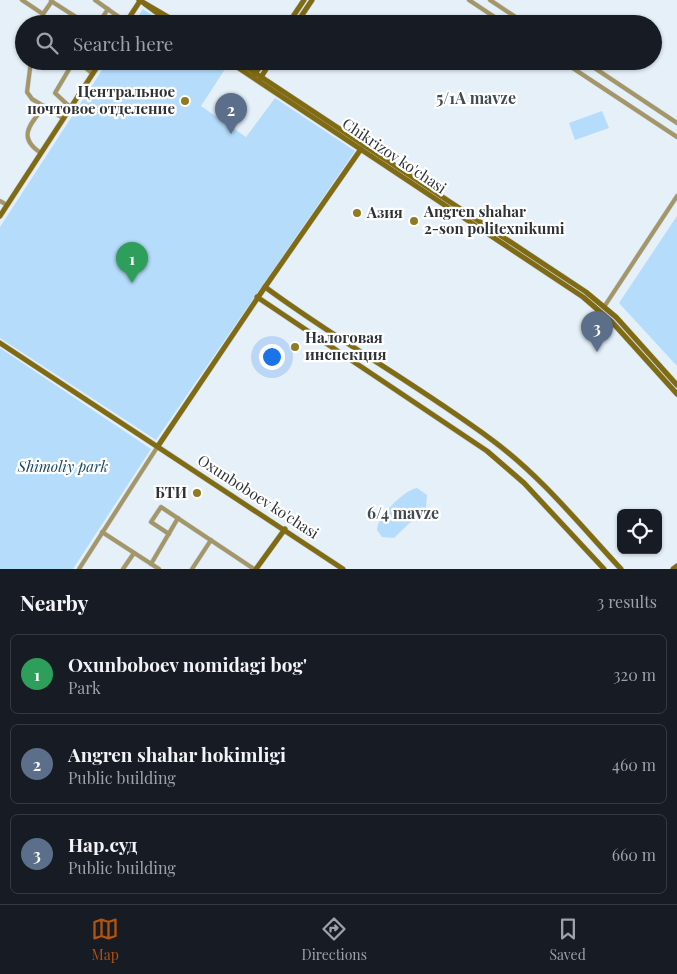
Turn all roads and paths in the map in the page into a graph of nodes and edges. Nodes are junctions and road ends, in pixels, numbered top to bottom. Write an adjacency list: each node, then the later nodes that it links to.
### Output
1 (22, 0): 10 (street)
2 (95, 0): 9 (street)
3 (140, 0): 14 (main road); 15 (main road); 16 (main road)
4 (304, 0): 17 (main road)
5 (312, 0): 18 (main road)
6 (469, 0): 19 (street)
7 (490, 0): 20 (street)
8 (52, 1): 10 (street); 11 (street)
9 (108, 9): 12 (street); 13 (street)
10 (43, 14)
11 (73, 15)
12 (104, 15)
13 (116, 15)
14 (131, 15)
15 (160, 15)
16 (166, 15)
17 (294, 15)
18 (302, 15)
19 (492, 15)
20 (512, 15)
21 (30, 70): 35 (street)
22 (69, 70): 36 (street)
23 (87, 70): 31 (street)
24 (95, 70): 31 (main road)
25 (244, 70): 32 (main road, Chikrizov ko'chasi)
26 (247, 70): 32 (main road, Chikrizov ko'chasi)
27 (258, 70): 32 (main road)
28 (266, 70): 33 (main road)
29 (576, 70): 39 (street)
30 (598, 70): 38 (street)
31 (93, 74): 36 (main road)
32 (254, 76): 33 (main road, Chikrizov ko'chasi)
33 (260, 79): 34 (main road, Chikrizov ko'chasi)
34 (274, 89): 40 (main road, Chikrizov ko'chasi); 48 (main road, Chikrizov ko'chasi)
35 (44, 106): 37 (street); 41 (street)
36 (70, 107): 37 (main road)
37 (63, 118): 41 (main road)
38 (677, 122)
39 (677, 137)
40 (360, 149): 46 (main road); 48 (main road, Chikrizov ko'chasi)
41 (41, 153): 44 (main road)
42 (677, 196): 48 (street)
43 (0, 201): 44 (street)
44 (7, 205): 45 (main road)
45 (0, 216)
46 (265, 286): 47 (main road); 68 (main road)
47 (257, 297): 52 (main road); 67 (main road)
48 (603, 309): 50 (main road, Chikrizov ko'chasi); 51 (main road, Chikrizov ko'chasi)
49 (0, 344): 52 (main road, Oxunboboev ko'chasi)
50 (677, 385)
51 (677, 394)
52 (158, 446): 54 (main road, Oxunboboev ko'chasi); 55 (street)
53 (178, 518): 56 (street); 56 (street); 57 (street)
54 (285, 529): 65 (main road); 66 (main road, Oxunboboev ko'chasi)
55 (102, 532): 58 (street); 61 (street)
56 (169, 534): 59 (street)
57 (211, 540): 64 (street); 65 (street)
58 (134, 553): 59 (street); 62 (street)
59 (151, 564): 63 (street)
60 (677, 566): 69 (main road)
61 (79, 569)
62 (123, 569)
63 (159, 569)
64 (192, 569)
65 (255, 569)
66 (343, 569)
67 (604, 569)
68 (621, 569)
69 (673, 569)

